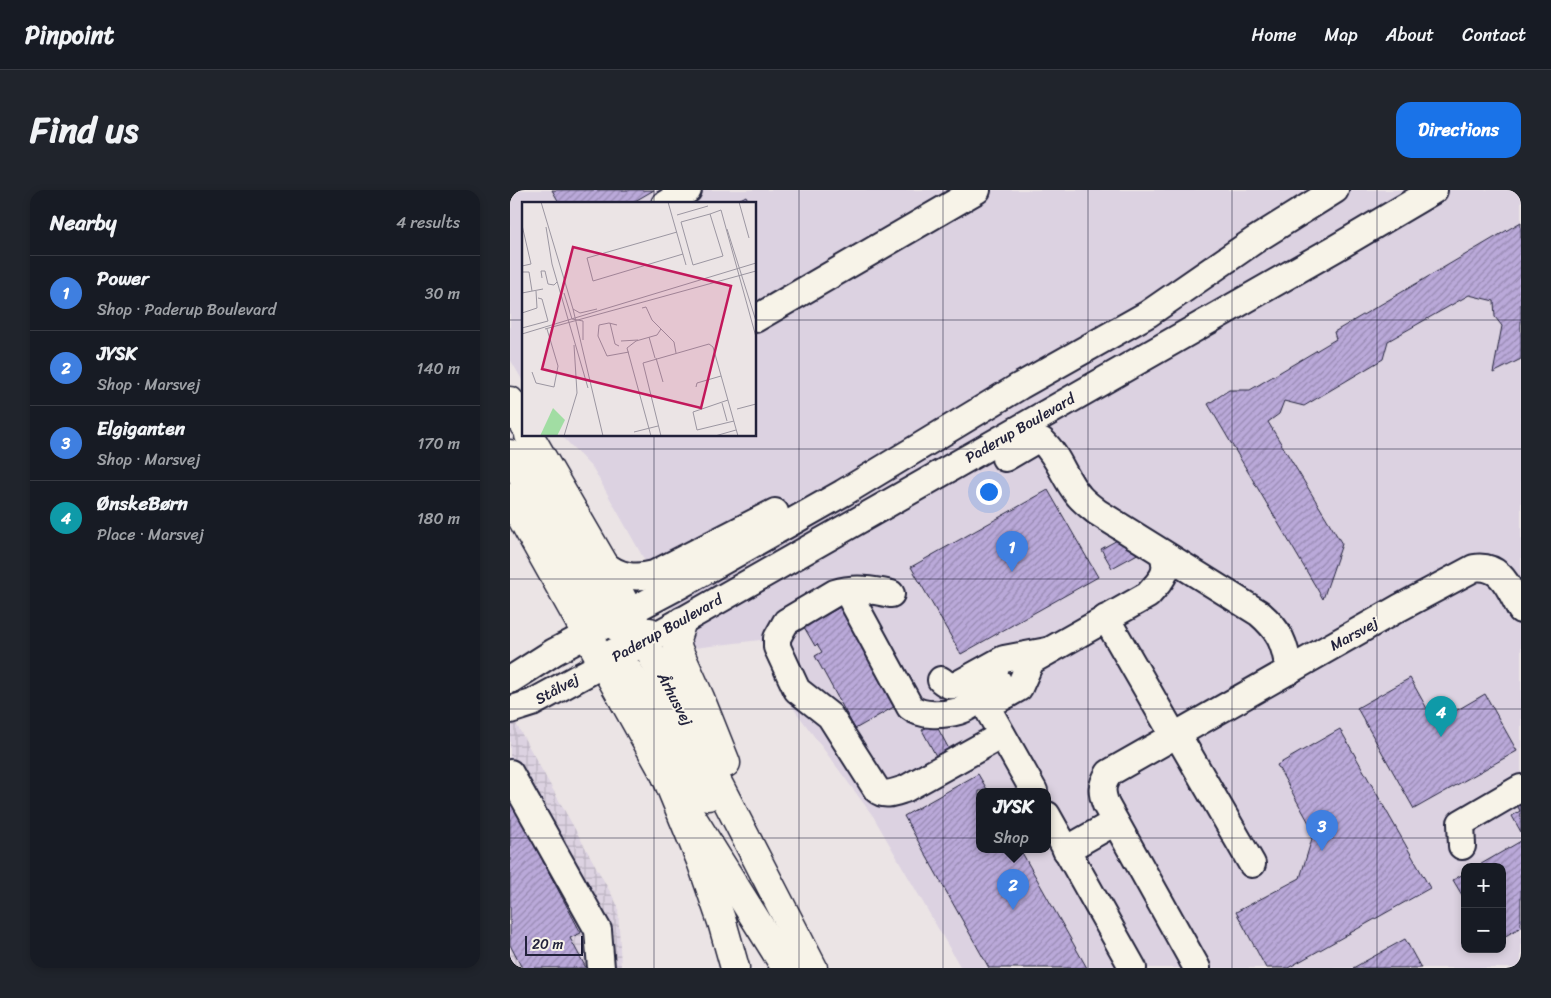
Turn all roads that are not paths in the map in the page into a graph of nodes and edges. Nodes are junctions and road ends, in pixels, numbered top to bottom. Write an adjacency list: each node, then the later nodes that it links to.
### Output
1 (688, 190): 5 (street)
2 (978, 190): 6 (street)
3 (1335, 190): 7 (street, Paderup Boulevard)
4 (1434, 190): 13 (street, Paderup Boulevard)
5 (668, 202)
6 (756, 318)
7 (1020, 386): 15 (street); 21 (street, Paderup Boulevard)
8 (510, 401): 9 (main road)
9 (522, 422)
10 (530, 436): 15 (main road)
11 (510, 454): 21 (main road)
12 (510, 497): 21 (main road)
13 (892, 501): 14 (street); 20 (street, Paderup Boulevard)
14 (1163, 554): 19 (street); 23 (street)
15 (604, 564): 21 (main road)
16 (847, 591): 17 (street); 22 (street); 27 (street)
17 (891, 594)
18 (1521, 610): 23 (street, Marsvej)
19 (1106, 618): 22 (street); 28 (street)
20 (682, 621): 21 (main road); 38 (main road)
21 (610, 639): 24 (street); 26 (street, Stålvej); 30 (main road); 38 (main road)
22 (1039, 656): 25 (street); 27 (street)
23 (1289, 670): 28 (street, Marsvej)
24 (510, 680)
25 (941, 680)
26 (510, 710)
27 (1002, 735): 31 (street)
28 (1175, 735): 34 (street, Marsvej); 37 (street)
29 (510, 773): 39 (street)
30 (666, 776): 40 (main road); 41 (main road)
31 (1032, 788)
32 (1521, 788): 35 (street)
33 (1051, 822): 36 (street)
34 (1115, 822): 36 (street); 44 (street, Marsvej)
35 (1462, 846)
36 (1066, 850): 43 (street)
37 (1252, 864)
38 (790, 921): 42 (main road)
39 (601, 968)
40 (735, 968)
41 (786, 968)
42 (813, 968)
43 (1133, 968)
44 (1197, 968)

